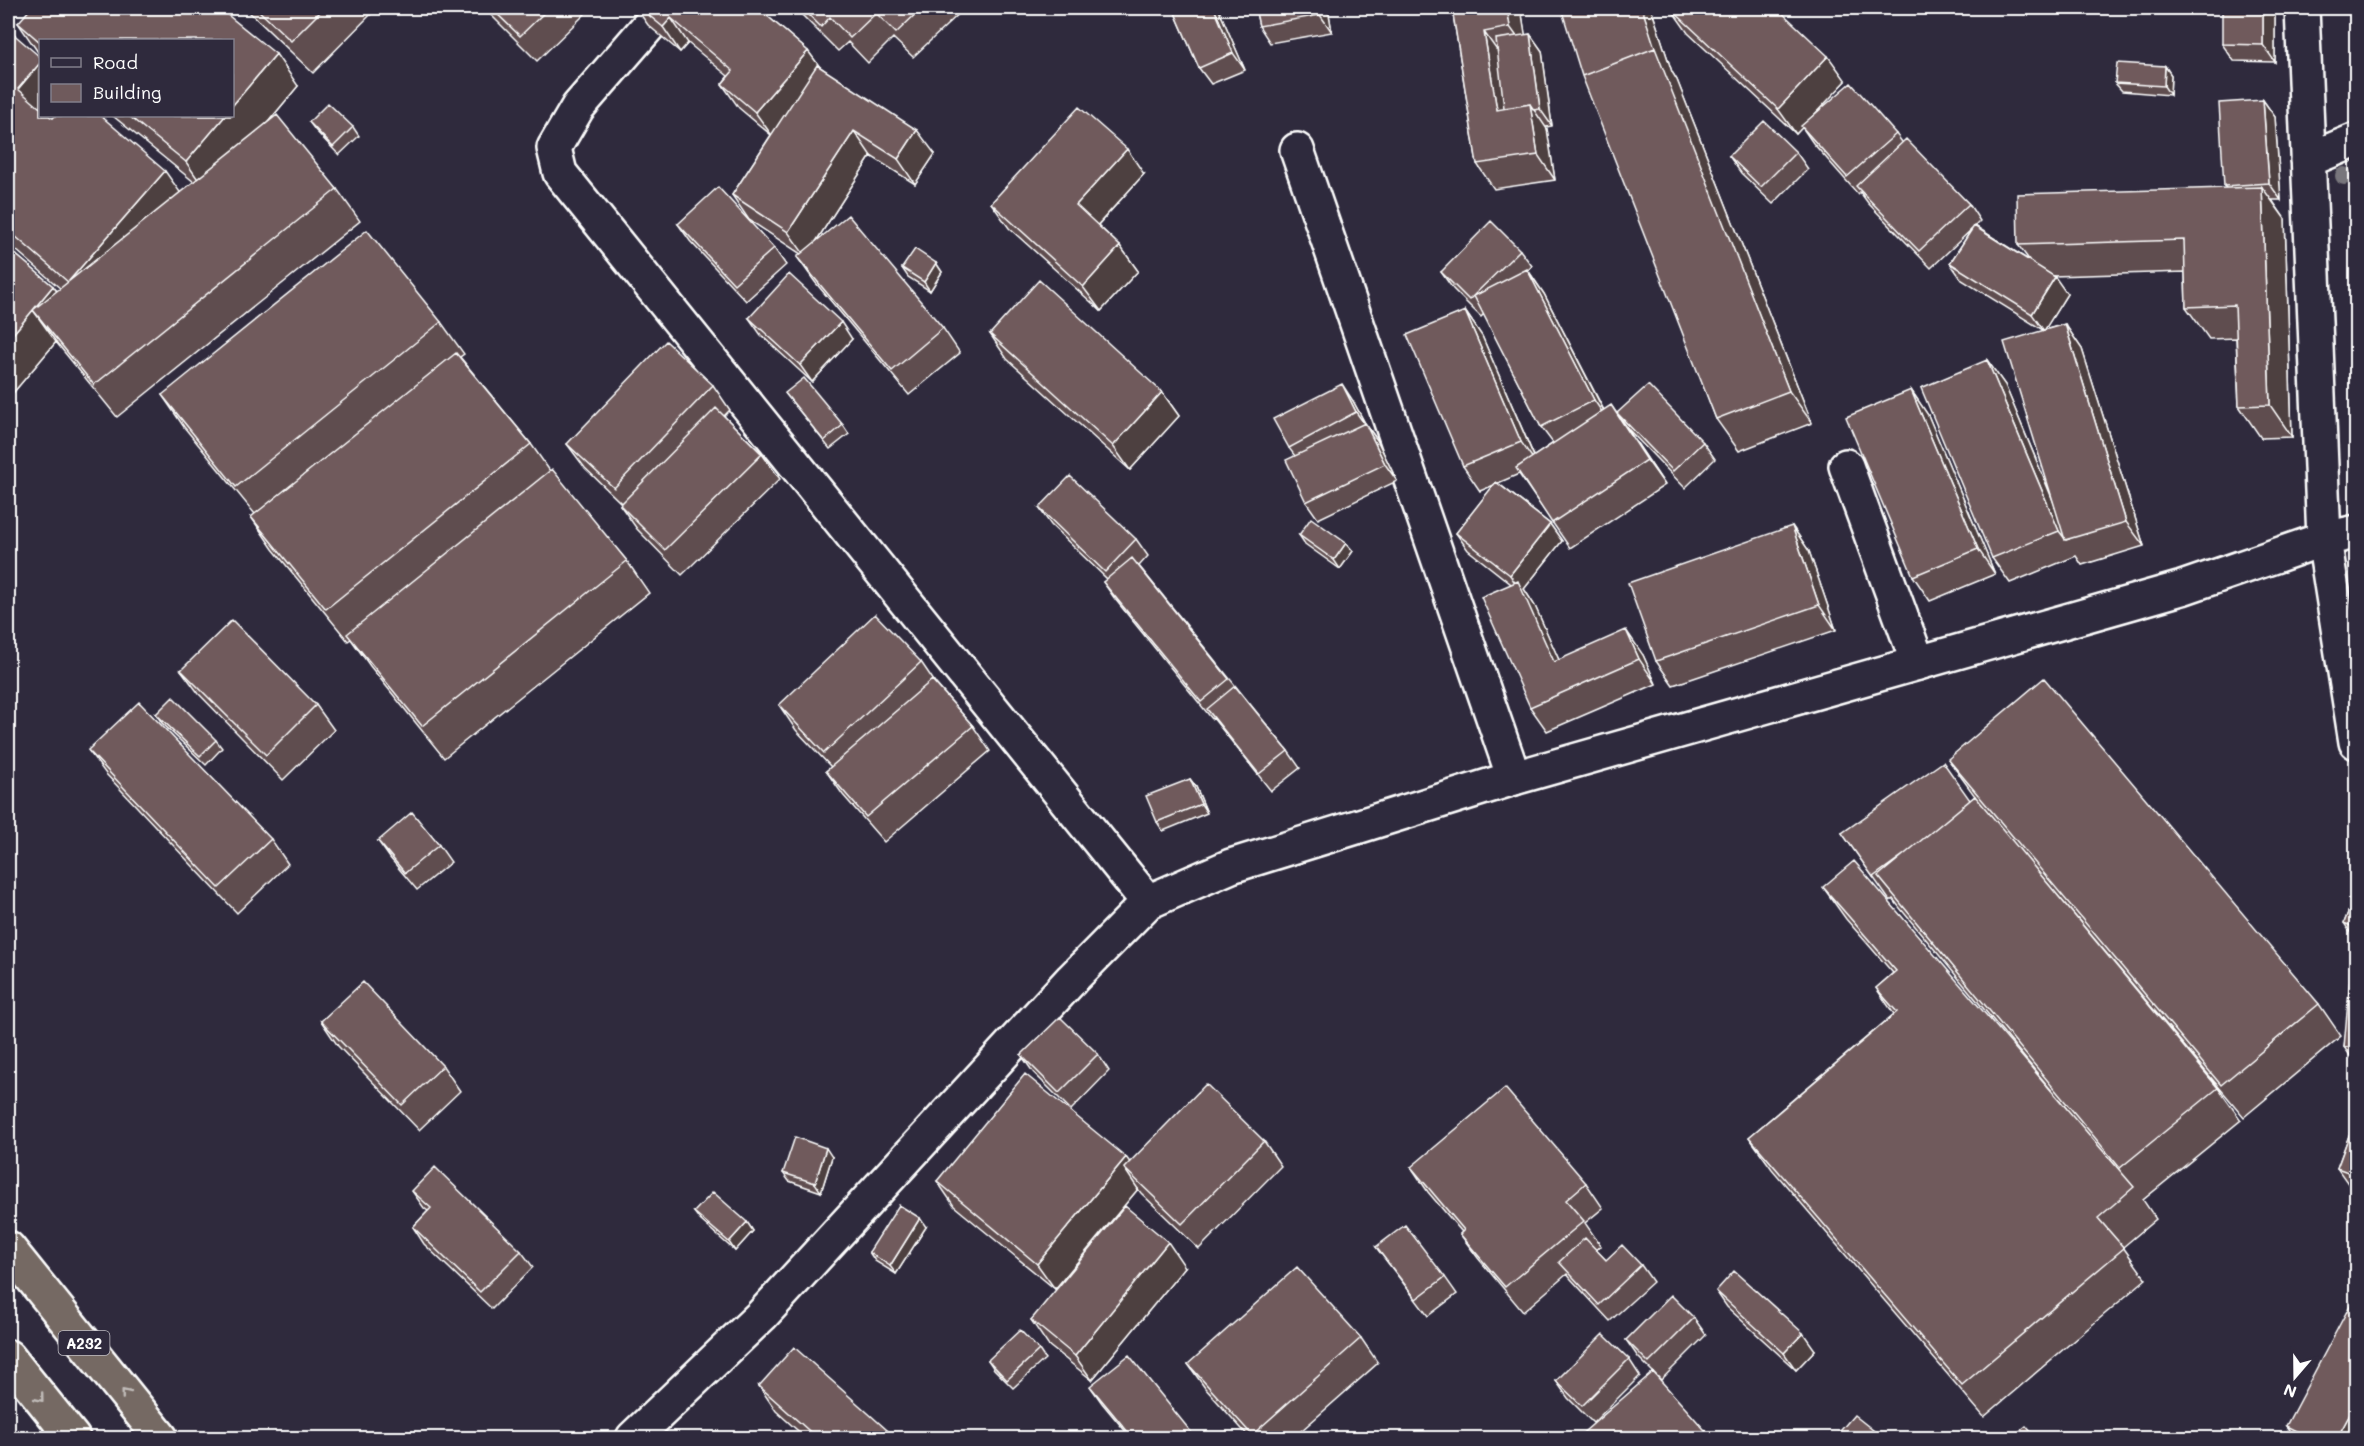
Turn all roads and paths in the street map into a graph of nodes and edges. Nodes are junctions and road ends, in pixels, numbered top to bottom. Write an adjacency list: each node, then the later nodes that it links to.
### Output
1 (664, 8): 12 (street)
2 (2302, 8): 5 (street)
3 (2356, 140): 5 (street)
4 (1297, 150): 11 (street)
5 (2308, 160): 8 (street)
6 (1846, 466): 9 (street)
7 (2356, 532): 8 (street)
8 (2324, 539): 9 (street); 10 (street)
9 (1918, 663): 11 (street)
10 (2356, 742)
11 (1514, 778): 12 (street)
12 (1148, 902): 17 (street)
13 (8, 1248): 16 (highway, A232, one-way to 13)
14 (8, 1357): 15 (highway, one-way to 15)
15 (73, 1438)
16 (161, 1438)
17 (633, 1438)

